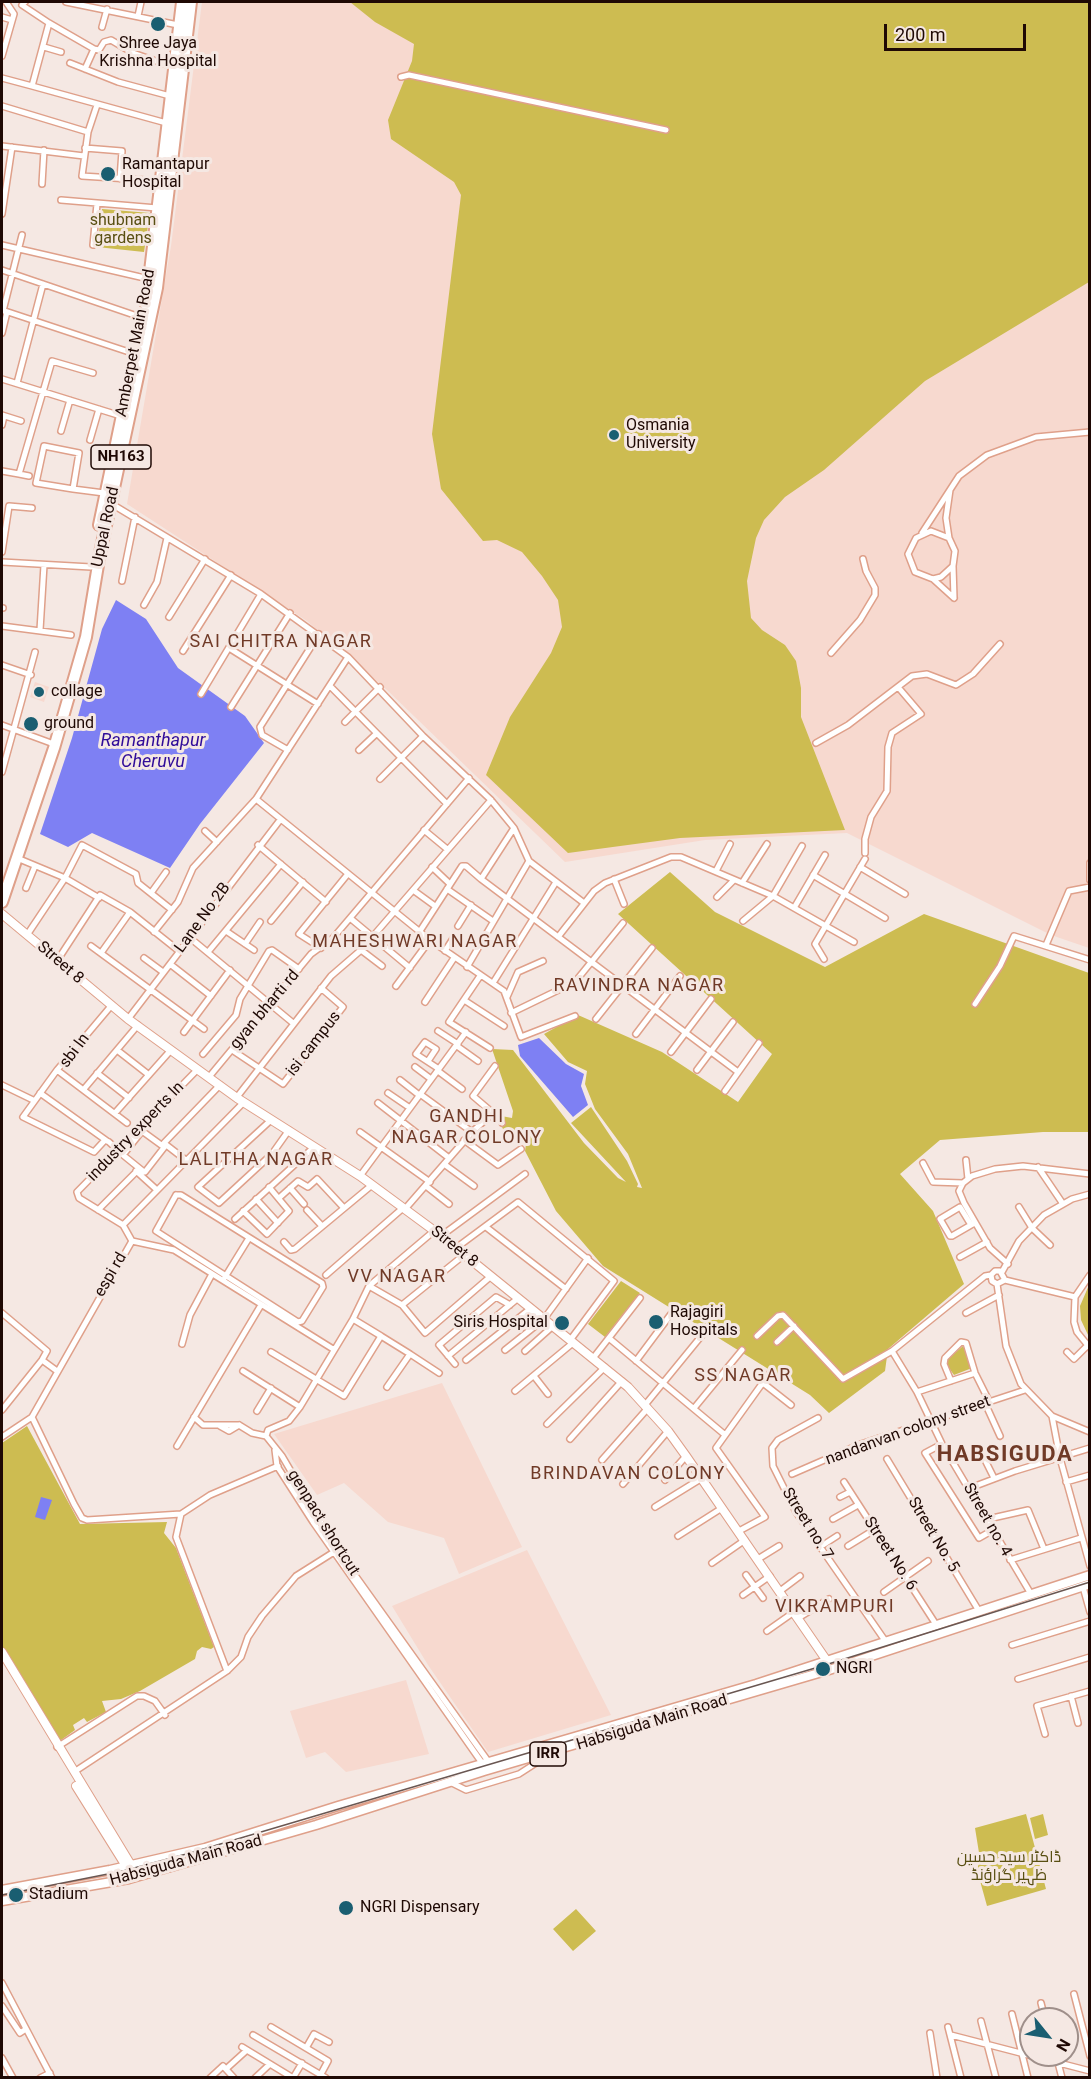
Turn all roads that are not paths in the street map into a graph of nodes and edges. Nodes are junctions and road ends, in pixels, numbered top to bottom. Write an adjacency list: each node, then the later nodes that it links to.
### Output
1 (6, 2): 11 (street)
2 (24, 2): 12 (street)
3 (83, 2): 7 (street)
4 (141, 2): 9 (street)
5 (182, 2): 13 (highway, Amberpet Main Road / NH163)
6 (191, 2): 28 (highway, Uppal Road / NH163)
7 (71, 3): 8 (street)
8 (107, 9): 9 (street); 14 (street)
9 (138, 16): 13 (street)
10 (2, 17): 11 (street)
11 (12, 20): 18 (street)
12 (49, 23): 15 (street); 16 (street)
13 (178, 25): 20 (highway, Amberpet Main Road / NH163)
14 (102, 27)
15 (44, 47): 17 (street); 24 (street)
16 (94, 49): 20 (street); 21 (street)
17 (61, 52)
18 (2, 56)
19 (70, 63): 21 (street)
20 (173, 66): 25 (highway, Amberpet Main Road / NH163)
21 (85, 69): 25 (street)
22 (401, 77): 29 (street)
23 (2, 78): 24 (street)
24 (32, 86): 26 (street)
25 (170, 96): 28 (highway, Amberpet Main Road / NH163)
26 (97, 105): 28 (street); 30 (street)
27 (2, 106): 30 (street)
28 (171, 124): 37 (highway, Amberpet Main Road / NH163); 49 (highway, Uppal Road / NH163)
29 (666, 130)
30 (88, 132): 33 (street)
31 (2, 146): 32 (street)
32 (12, 147): 34 (street); 42 (street)
33 (86, 148): 35 (street); 36 (street)
34 (44, 150): 35 (street); 38 (street)
35 (84, 156): 36 (street)
36 (120, 178): 37 (street)
37 (161, 181): 41 (highway, Amberpet Main Road / NH163)
38 (42, 184)
39 (61, 201): 40 (street)
40 (97, 204): 41 (street); 45 (street)
41 (158, 208): 49 (highway, Amberpet Main Road / NH163)
42 (4, 214)
43 (22, 235): 46 (street)
44 (2, 245): 46 (street)
45 (93, 245)
46 (18, 249): 48 (street); 49 (street)
47 (2, 270): 48 (street)
48 (14, 274): 50 (street); 51 (street)
49 (154, 280): 52 (highway, Amberpet Main Road / NH163); 74 (highway, Uppal Road / NH163)
50 (43, 284): 52 (street); 53 (street)
51 (4, 311): 53 (street); 54 (street)
52 (143, 318): 55 (highway, Amberpet Main Road / NH163)
53 (33, 320): 55 (street); 58 (street)
54 (2, 333)
55 (135, 354): 63 (highway, Amberpet Main Road / NH163)
56 (93, 373): 59 (street)
57 (2, 379): 58 (street)
58 (17, 384): 59 (street)
59 (44, 392): 60 (street); 70 (street)
60 (70, 400): 61 (street); 66 (street)
61 (99, 409): 63 (street); 68 (street)
62 (3, 416): 64 (street); 65 (street)
63 (121, 416): 74 (highway, Amberpet Main Road / NH163)
64 (21, 421)
65 (2, 424)
66 (61, 431)
67 (1089, 432): 72 (street)
68 (90, 440)
69 (2, 471): 70 (street)
70 (19, 474): 71 (street)
71 (29, 476)
72 (951, 486): 77 (street); 79 (street)
73 (73, 489): 73 (street); 74 (street)
74 (106, 499): 76 (street); 86 (highway, Amberpet Main Road / NH163); 100 (highway, Uppal Road / NH163)
75 (33, 508): 80 (street)
76 (135, 518): 78 (street); 89 (street)
77 (922, 533): 79 (street); 88 (street)
78 (167, 538): 81 (street); 91 (street)
79 (949, 538): 85 (street)
80 (2, 552)
81 (205, 559): 87 (street); 93 (street)
82 (863, 559): 103 (street)
83 (2, 562): 84 (street)
84 (44, 565): 86 (street); 95 (street)
85 (952, 566): 88 (street); 88 (street)
86 (91, 567): 100 (highway, Amberpet Main Road / NH163)
87 (231, 575): 90 (street); 101 (street)
88 (933, 579)
89 (122, 581)
90 (261, 594): 92 (street); 99 (street)
91 (144, 605)
92 (290, 613): 96 (street); 106 (street)
93 (169, 617)
94 (2, 626): 95 (street)
95 (40, 630): 97 (street)
96 (319, 634): 104 (street); 108 (street)
97 (71, 635)
98 (1000, 644): 111 (street)
99 (229, 648): 106 (street); 112 (street)
100 (81, 649): 121 (highway, Amberpet Main Road / NH163); 143 (highway, Uppal Road / NH163)
101 (183, 651)
102 (35, 652): 107 (street)
103 (831, 654)
104 (348, 657): 109 (street); 110 (street)
105 (2, 665): 107 (street)
106 (257, 665): 108 (street); 114 (street)
107 (31, 675): 118 (street)
108 (288, 684): 113 (street); 123 (street)
109 (330, 686): 113 (street); 115 (street)
110 (380, 687): 115 (street); 120 (street)
111 (898, 687): 122 (street); 149 (street)
112 (201, 694)
113 (318, 704): 123 (street)
114 (231, 707)
115 (355, 712): 116 (street); 119 (street)
116 (345, 722)
117 (2, 725): 118 (street)
118 (14, 729): 121 (street); 126 (street)
119 (376, 734): 124 (street); 125 (street)
120 (423, 736): 125 (street); 128 (street)
121 (51, 743): 162 (highway, Amberpet Main Road / NH163)
122 (816, 744)
123 (288, 750): 129 (street)
124 (359, 750)
125 (400, 758): 127 (street); 131 (street)
126 (2, 771)
127 (380, 778)
128 (469, 778): 130 (street); 131 (street, gyan bharti rd)
129 (256, 799): 132 (street); 136 (street)
130 (490, 800): 133 (street); 141 (street)
131 (447, 804): 134 (street, gyan bharti rd)
132 (280, 820): 139 (street, Lane No 2B); 152 (street)
133 (514, 828): 144 (street); 155 (street)
134 (424, 830): 141 (street); 168 (street, gyan bharti rd)
135 (205, 831): 136 (street)
136 (217, 842): 182 (street)
137 (730, 844): 151 (street)
138 (767, 844): 161 (street)
139 (258, 845): 146 (street); 201 (street, Lane No 2B)
140 (802, 846): 171 (street)
141 (447, 849): 148 (street)
142 (825, 855): 153 (street)
143 (18, 858): 147 (street); 175 (highway, Uppal Road / NH163)
144 (530, 861): 160 (street); 174 (street)
145 (1089, 863): 157 (street)
146 (281, 864): 159 (street); 196 (street)
147 (35, 866): 154 (street); 165 (street)
148 (432, 867): 163 (street); 166 (street)
149 (860, 867): 169 (street); 170 (street)
150 (166, 872): 167 (street)
151 (716, 872): 156 (street); 158 (street)
152 (347, 875): 168 (street); 176 (street)
153 (813, 875): 169 (street); 181 (street)
154 (65, 878): 167 (street); 173 (street); 199 (street)
155 (481, 879): 163 (street); 174 (street)
156 (614, 879): 177 (street); 178 (street)
157 (1089, 879)
158 (734, 880): 161 (street); 172 (street)
159 (303, 882): 176 (street); 189 (street)
160 (556, 882): 177 (street); 187 (street)
161 (742, 883): 171 (street)
162 (2, 886)
163 (449, 886): 179 (street); 180 (street)
164 (1089, 887): 207 (street)
165 (26, 888)
166 (413, 890): 180 (street); 184 (street)
167 (151, 893): 182 (street)
168 (370, 893): 184 (street); 186 (street, gyan bharti rd)
169 (845, 894): 188 (street); 195 (street)
170 (905, 894)
171 (773, 896): 181 (street); 191 (street)
172 (717, 897)
173 (99, 898): 183 (street); 221 (street)
174 (506, 899): 187 (street); 190 (street)
175 (2, 902)
176 (326, 902): 209 (street)
177 (584, 903): 203 (street)
178 (624, 904)
179 (471, 905): 190 (street); 194 (street)
180 (435, 906): 197 (street)
181 (794, 908): 195 (street)
182 (171, 910): 198 (street)
183 (130, 912): 198 (street); 216 (street)
184 (394, 912): 197 (street); 200 (street)
185 (2, 914): 199 (street, Street 8)
186 (350, 918): 200 (street); 209 (street, gyan bharti rd)
187 (533, 918): 203 (street); 233 (street)
188 (885, 918)
189 (271, 921)
190 (493, 921): 226 (street)
191 (744, 921)
192 (260, 922): 206 (street)
193 (623, 923): 223 (street)
194 (458, 926)
195 (826, 926): 205 (street); 219 (street)
196 (226, 931): 206 (street); 215 (street)
197 (420, 931): 204 (street)
198 (154, 932): 213 (street)
199 (27, 935): 221 (street, Street 8)
200 (373, 936): 212 (street); 227 (street)
201 (189, 937): 213 (street, Lane No 2B); 215 (street)
202 (454, 937): 214 (street)
203 (558, 937): 223 (street)
204 (430, 940): 214 (street); 227 (street)
205 (854, 942)
206 (245, 944): 211 (street)
207 (1046, 945): 220 (street); 244 (street)
208 (91, 946): 216 (street)
209 (321, 948): 228 (street, gyan bharti rd)
210 (652, 948): 236 (street)
211 (254, 950)
212 (361, 950): 225 (street); 237 (street)
213 (179, 951): 224 (street, Lane No 2B)
214 (445, 951): 218 (street)
215 (208, 952): 229 (street)
216 (100, 953): 238 (street)
217 (144, 958): 230 (street)
218 (454, 958): 226 (street); 243 (street)
219 (824, 958)
220 (1089, 960)
221 (57, 961): 246 (street, Street 8)
222 (543, 961): 240 (street)
223 (592, 963): 236 (street); 248 (street)
224 (170, 964): 230 (street, Lane No 2B); 239 (street)
225 (382, 966)
226 (467, 967): 231 (street)
227 (410, 968): 235 (street)
228 (299, 969): 234 (street); 245 (street, gyan bharti rd)
229 (230, 970): 234 (street); 239 (street)
230 (163, 972): 238 (street, Lane No 2B)
231 (480, 976): 233 (street); 242 (street)
232 (680, 976): 247 (street)
233 (493, 983): 240 (street)
234 (248, 986): 245 (street); 271 (street)
235 (396, 986)
236 (622, 986): 247 (street); 251 (street)
237 (321, 988): 254 (street); 276 (street, isi campus)
238 (150, 990): 250 (street, Lane No 2B); 252 (street)
239 (211, 996): 252 (street)
240 (507, 998): 248 (street)
241 (711, 999): 261 (street)
242 (464, 1000): 256 (street); 260 (street)
243 (425, 1002)
244 (975, 1004)
245 (269, 1005): 254 (street); 268 (street, gyan bharti rd)
246 (111, 1006): 250 (street, Street 8); 278 (street, sbi ln)
247 (654, 1010): 261 (street); 262 (street)
248 (511, 1013): 249 (street)
249 (575, 1016)
250 (128, 1019): 255 (street, Street 8)
251 (596, 1019)
252 (192, 1020): 257 (street); 259 (street)
253 (733, 1022): 270 (street)
254 (293, 1023): 276 (street)
255 (138, 1025): 266 (street); 267 (street, Street 8)
256 (504, 1026)
257 (204, 1029)
258 (438, 1031): 264 (street)
259 (184, 1032)
260 (466, 1032): 264 (street); 265 (street)
261 (685, 1033): 269 (street); 270 (street)
262 (636, 1034)
263 (759, 1043): 282 (street)
264 (458, 1045): 273 (street); 279 (street)
265 (490, 1048)
266 (117, 1050): 281 (street); 283 (street)
267 (171, 1050): 277 (street, Street 8); 283 (street)
268 (232, 1050): 276 (street, isi campus); 284 (street, gyan bharti rd)
269 (671, 1052)
270 (711, 1052): 280 (street); 282 (street)
271 (204, 1054)
272 (428, 1061): 279 (street)
273 (478, 1061)
274 (495, 1066): 302 (street)
275 (415, 1067): 286 (street)
276 (259, 1068): 295 (street)
277 (198, 1069): 284 (street, Street 8); 307 (street, industry experts ln)
278 (57, 1070): 289 (street, sbi ln); 292 (street)
279 (438, 1070): 286 (street); 290 (street)
280 (697, 1070)
281 (97, 1072): 289 (street); 296 (street)
282 (738, 1072): 291 (street)
283 (149, 1075): 296 (street)
284 (209, 1077): 288 (street, Street 8)
285 (400, 1080): 294 (street)
286 (431, 1080): 294 (street)
287 (2, 1085): 297 (street)
288 (220, 1085): 295 (street, Street 8); 313 (street)
289 (84, 1089): 301 (street, sbi ln)
290 (462, 1089)
291 (725, 1090)
292 (40, 1093): 297 (street); 312 (street)
293 (388, 1094): 300 (street)
294 (420, 1095): 300 (street); 310 (street)
295 (237, 1097): 298 (street, Street 8)
296 (129, 1098): 301 (street)
297 (33, 1100): 312 (street)
298 (244, 1102): 303 (street, Street 8); 320 (street)
299 (378, 1103): 304 (street)
300 (410, 1108): 304 (street)
301 (115, 1113): 305 (street, sbi ln)
302 (493, 1113): 306 (street); 310 (street)
303 (271, 1120): 308 (street, Street 8); 308 (street)
304 (401, 1120): 315 (street); 318 (street)
305 (127, 1123)
306 (502, 1123)
307 (143, 1126): 313 (street); 317 (street, industry experts ln)
308 (289, 1130): 314 (street, Street 8)
309 (360, 1132): 315 (street)
310 (472, 1132): 311 (street)
311 (464, 1140): 316 (street); 318 (street)
312 (107, 1141): 317 (street)
313 (165, 1145): 320 (street); 324 (street); 324 (street)
314 (314, 1147): 327 (street, Street 8); 332 (street)
315 (381, 1147): 327 (street); 329 (street)
316 (521, 1149)
317 (118, 1152): 324 (street); 343 (street, industry experts ln)
318 (449, 1158): 322 (street)
319 (966, 1160): 328 (street)
320 (186, 1161): 334 (street)
321 (923, 1163): 328 (street)
322 (444, 1164): 329 (street); 331 (street)
323 (1038, 1167): 326 (street); 328 (street); 339 (street)
324 (141, 1173): 334 (street); 343 (street)
325 (525, 1174): 352 (street)
326 (1089, 1174)
327 (360, 1176): 330 (street, Street 8)
328 (965, 1181): 347 (street)
329 (428, 1184): 338 (street); 342 (street)
330 (372, 1185): 341 (street); 342 (street, Street 8)
331 (474, 1186)
332 (269, 1187): 336 (street); 337 (street)
333 (290, 1188): 336 (street); 341 (street); 349 (street)
334 (158, 1190): 348 (street)
335 (1089, 1194): 339 (street)
336 (279, 1198): 346 (street)
337 (256, 1199): 344 (street); 346 (street)
338 (449, 1204)
339 (1063, 1204): 351 (street)
340 (1019, 1206): 351 (street)
341 (344, 1208): 349 (street)
342 (404, 1209): 352 (street, Street 8); 367 (street)
343 (98, 1210): 348 (street)
344 (243, 1211): 345 (street); 346 (street)
345 (235, 1219)
346 (278, 1223)
347 (973, 1224): 347 (street); 356 (street)
348 (123, 1226): 354 (street)
349 (322, 1226): 355 (street)
350 (486, 1227): 358 (street); 362 (street); 375 (street)
351 (1032, 1228): 357 (street); 364 (street)
352 (438, 1234): 358 (street, Street 8); 374 (street)
353 (249, 1238): 359 (street); 371 (street); 377 (street)
354 (132, 1241): 359 (street, espi rd); 415 (street, espi rd)
355 (284, 1242)
356 (987, 1242): 361 (street); 364 (street)
357 (1050, 1245)
358 (456, 1248): 360 (street, Street 8)
359 (180, 1251): 363 (street, espi rd)
360 (464, 1255): 370 (street, Street 8); 382 (street)
361 (960, 1257)
362 (588, 1258): 375 (street); 396 (street)
363 (199, 1262): 366 (street, espi rd); 371 (street)
364 (1008, 1264): 365 (street)
365 (1002, 1272): 368 (street); 372 (street)
366 (212, 1274): 371 (street, espi rd); 398 (street)
367 (326, 1275)
368 (991, 1275): 373 (street); 404 (street)
369 (1089, 1275): 378 (street)
370 (490, 1277): 379 (street, Street 8); 382 (street)
371 (224, 1278): 377 (street, espi rd)
372 (1005, 1280): 373 (street); 378 (street)
373 (997, 1284): 376 (street)
374 (369, 1286): 382 (street); 388 (street)
375 (566, 1288): 389 (street)
376 (999, 1295): 386 (street); 428 (street)
377 (254, 1297): 381 (street, espi rd)
378 (1075, 1297): 399 (street)
379 (518, 1299): 383 (street); 384 (street, Street 8)
380 (640, 1299): 395 (street)
381 (261, 1305): 400 (street, espi rd); 441 (street)
382 (402, 1305)
383 (510, 1305): 408 (street); 408 (street)
384 (530, 1309): 389 (street, Street 8); 411 (street)
385 (2, 1313): 410 (street)
386 (966, 1313)
387 (671, 1314): 412 (street)
388 (353, 1319): 393 (street); 400 (street)
389 (544, 1319): 390 (street, Street 8); 401 (street)
390 (553, 1326): 396 (street, Street 8); 403 (street)
391 (794, 1326): 394 (street); 397 (street); 404 (street)
392 (703, 1334): 424 (street)
393 (381, 1336): 407 (street); 421 (street)
394 (757, 1336)
395 (610, 1339): 409 (street); 412 (street)
396 (572, 1340): 409 (street, Street 8); 420 (street)
397 (777, 1342)
398 (182, 1344)
399 (1088, 1347): 406 (street)
400 (333, 1349): 421 (street)
401 (505, 1350)
402 (742, 1350): 437 (street)
403 (525, 1351)
404 (892, 1351): 430 (street, Street no. 4)
405 (271, 1352): 421 (street)
406 (1067, 1352)
407 (410, 1354): 417 (street); 426 (street)
408 (447, 1356): 413 (street)
409 (594, 1357): 414 (street, Street 8)
410 (42, 1360): 415 (street); 435 (street)
411 (466, 1360)
412 (636, 1361): 424 (street)
413 (454, 1364)
414 (606, 1367): 422 (street, Street 8); 444 (street)
415 (57, 1371): 440 (street, espi rd)
416 (243, 1371): 427 (street)
417 (439, 1373)
418 (975, 1373): 423 (street); 423 (street); 432 (street)
419 (769, 1374): 425 (street)
420 (534, 1376): 429 (street); 431 (street)
421 (315, 1379): 436 (street)
422 (622, 1381): 434 (street, Street 8); 451 (street)
423 (951, 1381): 430 (street)
424 (664, 1382): 434 (street); 437 (street)
425 (763, 1383): 433 (street); 447 (street)
426 (387, 1387)
427 (271, 1388): 436 (street); 438 (street)
428 (1025, 1390): 432 (street, nandanvan colony street); 439 (street)
429 (515, 1391)
430 (917, 1392): 443 (street, Street no. 4)
431 (548, 1394)
432 (987, 1402): 443 (street, nandanvan colony street); 449 (street)
433 (791, 1405)
434 (646, 1406): 445 (street, Street 8); 460 (street)
435 (2, 1407)
436 (300, 1407): 448 (street)
437 (695, 1407): 447 (street)
438 (257, 1411)
439 (1052, 1416): 446 (street); 458 (street)
440 (32, 1417): 450 (street, espi rd); 478 (street)
441 (194, 1417): 448 (street); 453 (street)
442 (818, 1418): 491 (street, Street no. 7)
443 (930, 1421): 452 (street, Street no. 4); 463 (street, nandanvan colony street)
444 (547, 1424)
445 (668, 1431): 457 (street, Street 8); 470 (street)
446 (1089, 1432)
447 (724, 1434): 479 (street)
448 (266, 1436): 455 (street, genpact shortcut)
449 (1000, 1436)
450 (2, 1437)
451 (570, 1439)
452 (942, 1444): 471 (street, Street no. 4); 483 (street)
453 (177, 1446)
454 (1089, 1448): 458 (street)
455 (275, 1450): 461 (street, genpact shortcut); 462 (street)
456 (982, 1454): 466 (street)
457 (686, 1456): 465 (street, Street 8); 467 (street)
458 (1060, 1458): 466 (street); 469 (street)
459 (887, 1459): 513 (street, Street No. 5)
460 (602, 1460)
461 (285, 1463): 462 (street); 504 (street, genpact shortcut)
462 (277, 1466): 478 (street); 493 (street)
463 (792, 1474)
464 (1089, 1475): 469 (street)
465 (702, 1478): 475 (street); 476 (street, Street 8)
466 (993, 1478): 471 (street)
467 (665, 1480)
468 (844, 1482): 472 (street, Street No. 6)
469 (1066, 1482): 487 (street)
470 (623, 1484)
471 (970, 1488): 481 (street, Street no. 4)
472 (850, 1492): 473 (street); 474 (street, Street No. 6)
473 (840, 1497)
474 (858, 1505): 480 (street); 482 (street, Street No. 6)
475 (655, 1507)
476 (722, 1508): 484 (street, Street 8); 485 (street)
477 (771, 1513): 479 (street)
478 (181, 1514): 525 (street)
479 (765, 1517): 484 (street)
480 (833, 1519)
481 (988, 1519): 483 (street, Street no. 4); 492 (street)
482 (874, 1530): 490 (street); 503 (street, Street No. 6)
483 (993, 1530): 495 (street, Street no. 4)
484 (739, 1531): 488 (street, Street 8)
485 (678, 1536)
486 (837, 1536): 491 (street)
487 (1081, 1538): 492 (street); 498 (street)
488 (745, 1540): 494 (street, Street 8); 497 (street)
489 (779, 1546): 494 (street)
490 (848, 1546)
491 (820, 1547): 519 (street, Street no. 7)
492 (1044, 1549): 495 (street)
493 (334, 1552): 504 (street); 525 (street)
494 (758, 1559): 501 (street, Street 8)
495 (1010, 1560): 509 (street, Street no. 4)
496 (928, 1562): 503 (street)
497 (712, 1563)
498 (1089, 1566)
499 (746, 1575): 506 (street)
500 (1089, 1575): 505 (main road, Habsiguda Main Road / IRR)
501 (770, 1576): 506 (street); 507 (street, Street 8)
502 (800, 1576): 507 (street)
503 (905, 1577): 508 (street); 517 (street, Street No. 6)
504 (356, 1581): 536 (street)
505 (1081, 1585): 509 (main road, Habsiguda Main Road / IRR); 514 (street); 533 (main road, Habsiguda Main Road / IRR)
506 (755, 1587): 510 (street); 511 (street)
507 (780, 1591): 515 (street, Street 8)
508 (885, 1592)
509 (1031, 1594): 513 (main road, Habsiguda Main Road / IRR)
510 (743, 1595)
511 (763, 1598)
512 (829, 1599): 515 (street)
513 (979, 1611): 517 (main road, Habsiguda Main Road / IRR)
514 (1089, 1612)
515 (796, 1615): 518 (street); 524 (street, Street 8)
516 (1089, 1621): 520 (street)
517 (937, 1626): 519 (main road, Habsiguda Main Road / IRR)
518 (768, 1631)
519 (886, 1642): 524 (main road, Habsiguda Main Road / IRR)
520 (1012, 1646)
521 (2, 1652): 534 (street)
522 (1089, 1657): 526 (street)
523 (2, 1660): 540 (street)
524 (827, 1661): 531 (main road, Habsiguda Main Road / IRR)
525 (227, 1671): 529 (street)
526 (1018, 1679)
527 (1089, 1691): 528 (street)
528 (1071, 1696): 530 (street); 532 (street)
529 (165, 1714): 534 (street); 537 (street)
530 (1078, 1724)
531 (612, 1725): 533 (main road); 536 (main road, Habsiguda Main Road / IRR)
532 (1045, 1734)
533 (614, 1735): 535 (main road, Habsiguda Main Road / IRR)
534 (57, 1747): 537 (street)
535 (552, 1753): 538 (main road, Habsiguda Main Road / IRR); 538 (street)
536 (485, 1762): 539 (main road, Habsiguda Main Road / IRR)
537 (74, 1773): 540 (street)
538 (450, 1782): 539 (main road, Habsiguda Main Road / IRR)
539 (210, 1851): 540 (main road, Habsiguda Main Road / IRR); 542 (main road, Habsiguda Main Road / IRR)
540 (129, 1866): 541 (main road, Habsiguda Main Road / IRR)
541 (2, 1890)
542 (2, 1901)
543 (2, 1983): 552 (street)
544 (1074, 1994): 563 (street)
545 (1041, 2003): 547 (street)
546 (2, 2006): 552 (street)
547 (1042, 2007)
548 (1012, 2014): 557 (street)
549 (981, 2021): 559 (street)
550 (948, 2026): 556 (street)
551 (271, 2027): 555 (street)
552 (26, 2029): 568 (street)
553 (930, 2033): 576 (street)
554 (253, 2035): 560 (street)
555 (283, 2035): 560 (street); 561 (street)
556 (951, 2035): 559 (street); 577 (street)
557 (1019, 2041)
558 (329, 2042): 561 (street)
559 (987, 2044): 562 (street); 578 (street)
560 (276, 2048): 565 (street)
561 (306, 2048): 569 (street)
562 (1019, 2052)
563 (1089, 2056)
564 (2, 2058): 570 (street)
565 (302, 2063): 569 (street); 575 (street)
566 (270, 2064): 567 (street); 574 (street); 575 (street)
567 (226, 2069): 572 (street); 573 (street)
568 (51, 2075): 571 (street)
569 (324, 2076)
570 (13, 2078)
571 (40, 2078)
572 (210, 2078)
573 (234, 2078)
574 (255, 2078)
575 (293, 2078)
576 (937, 2078)
577 (961, 2078)
578 (996, 2078)

